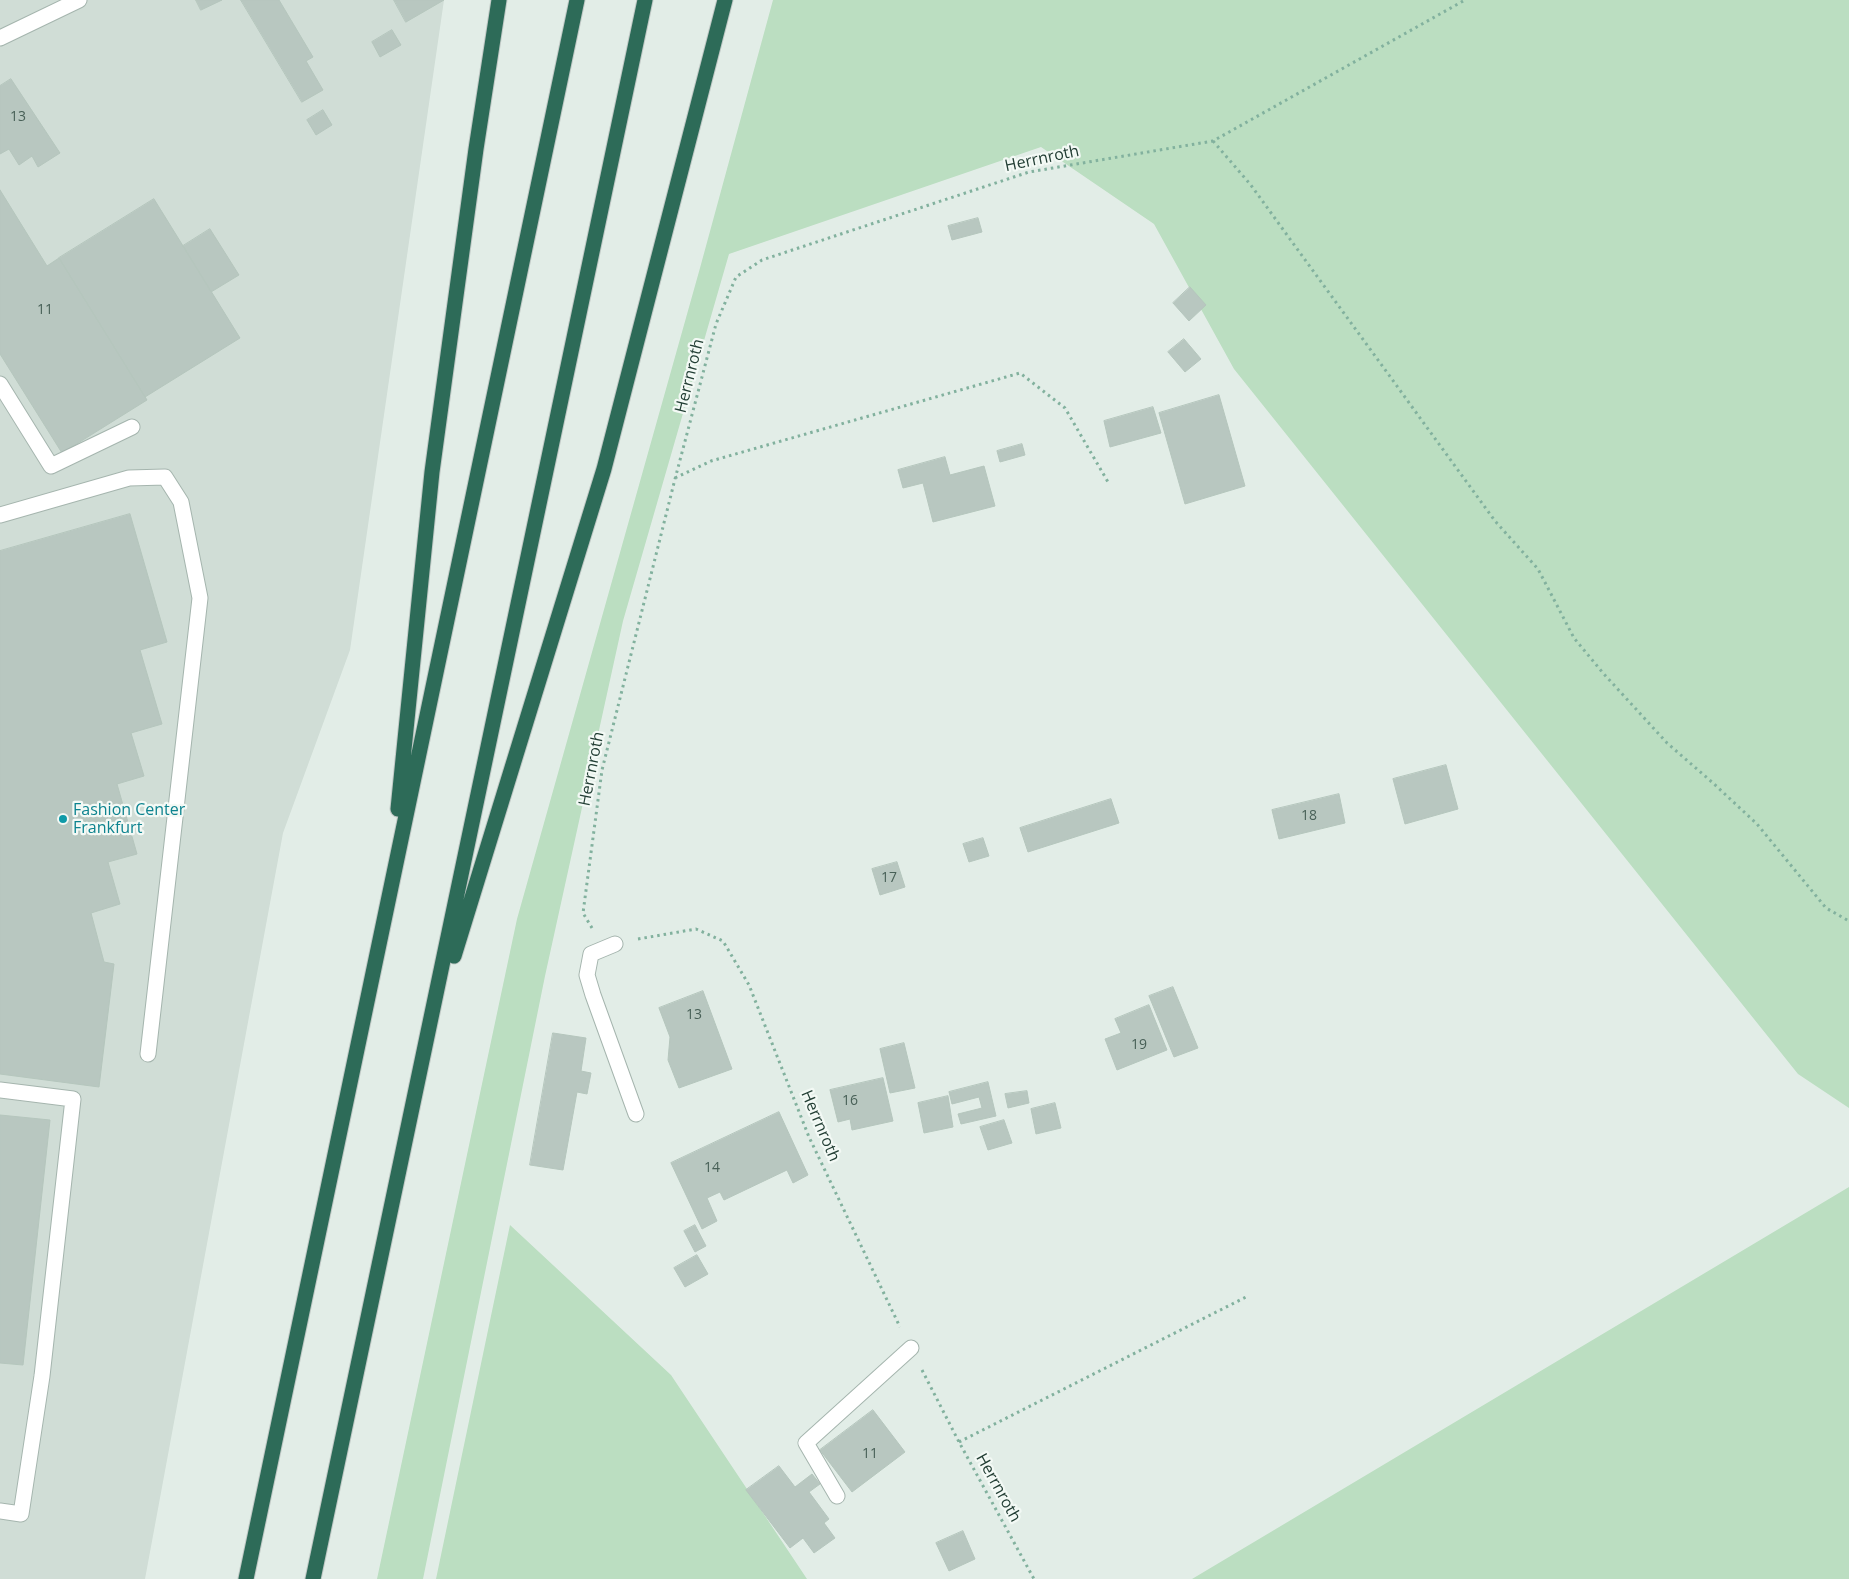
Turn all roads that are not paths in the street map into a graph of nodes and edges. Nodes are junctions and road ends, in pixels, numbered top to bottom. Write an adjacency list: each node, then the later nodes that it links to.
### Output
1 (79, 0): 6 (street)
2 (499, 0): 10 (highway)
3 (577, 0): 10 (highway)
4 (645, 0): 12 (highway)
5 (725, 0): 12 (highway)
6 (0, 38)
7 (0, 384): 8 (street)
8 (132, 428)
9 (0, 515): 13 (street)
10 (389, 890): 19 (highway)
11 (615, 944): 15 (street)
12 (427, 1044): 20 (highway)
13 (148, 1054)
14 (0, 1090): 18 (street)
15 (636, 1114)
16 (910, 1348): 17 (street)
17 (837, 1496)
18 (0, 1511)
19 (246, 1579)
20 (313, 1579)

